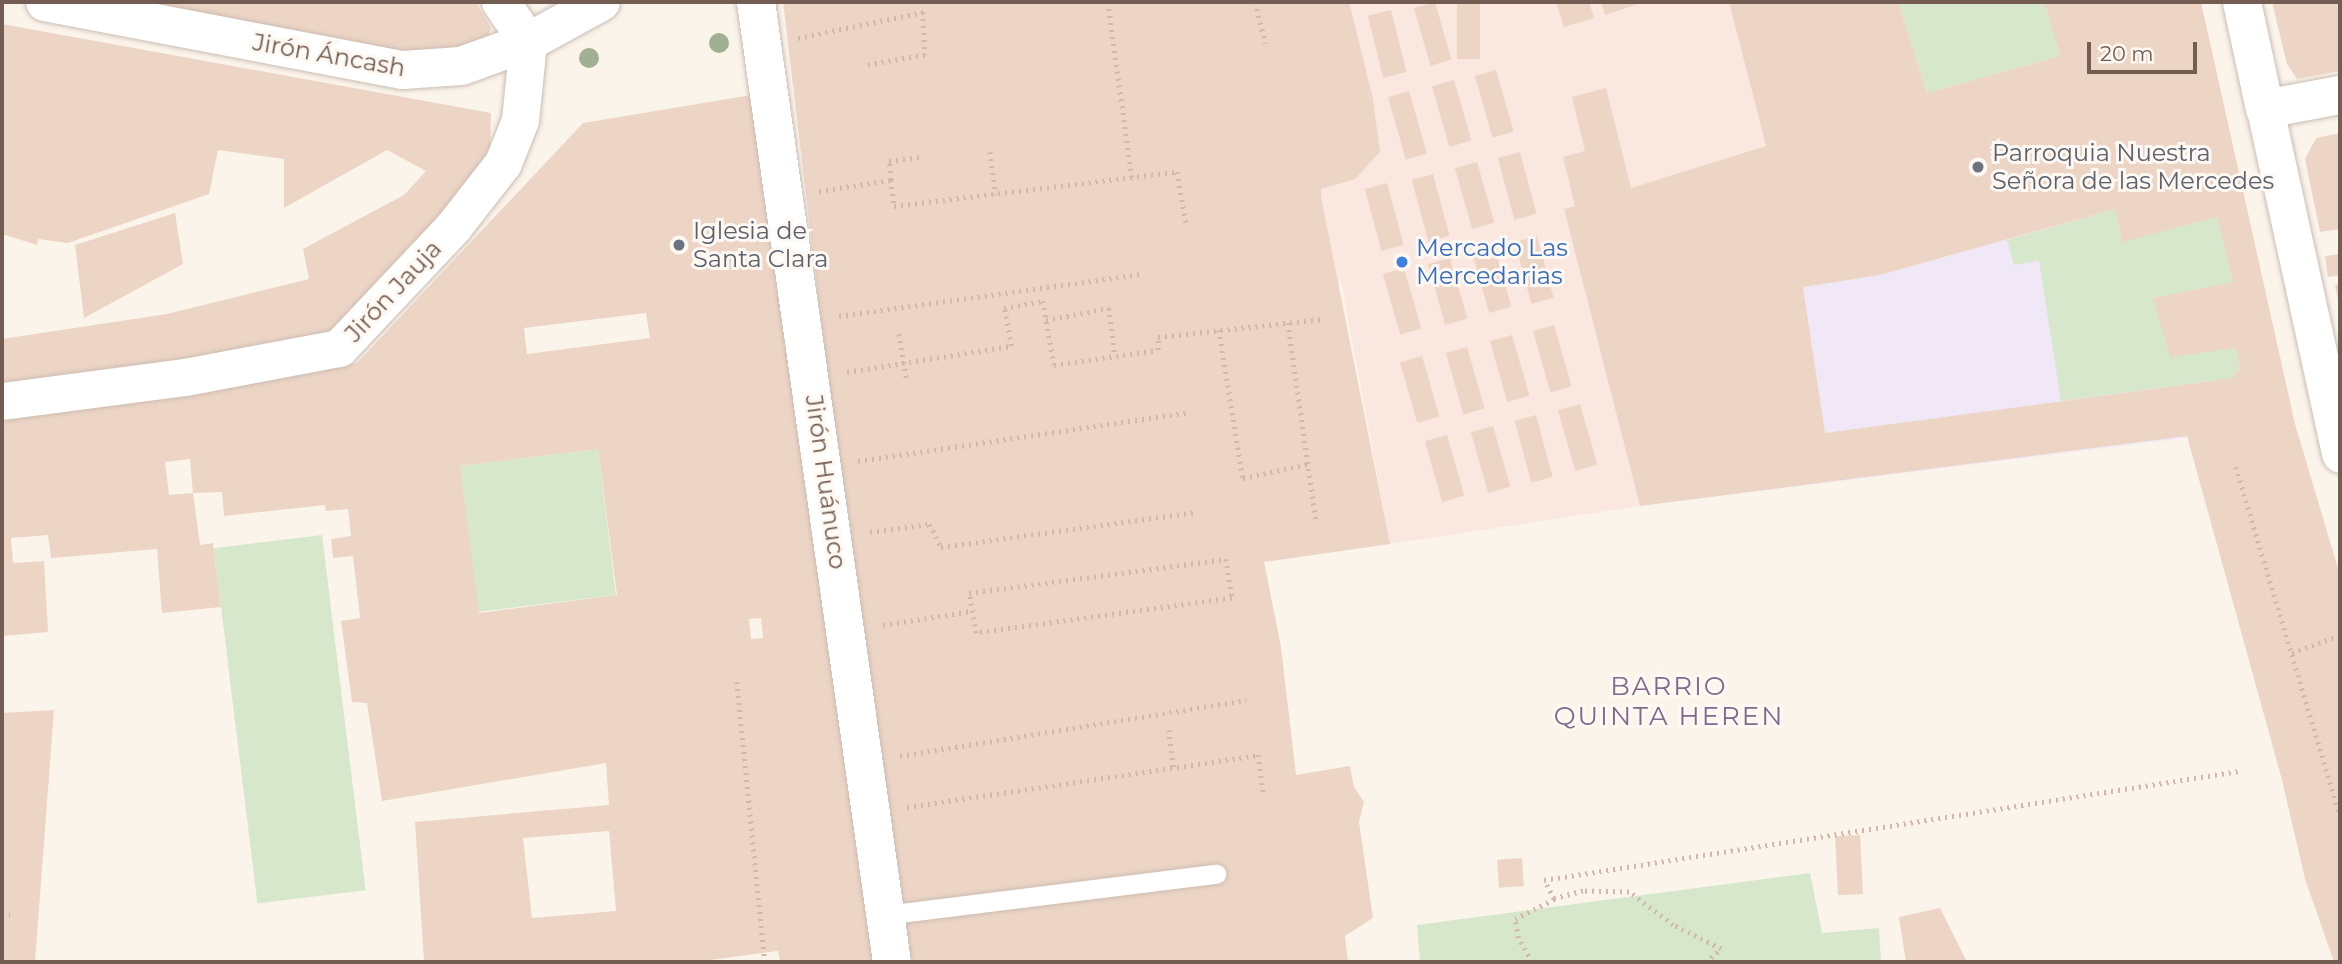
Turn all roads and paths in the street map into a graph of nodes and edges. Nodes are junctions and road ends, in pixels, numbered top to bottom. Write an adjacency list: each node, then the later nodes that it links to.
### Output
1 (45, 2): 8 (street, Jirón Áncash)
2 (501, 2): 8 (street)
3 (601, 2): 8 (street, Jirón Áncash)
4 (756, 2): 10 (street, Jirón Huánuco)
5 (1108, 2): 16 (path)
6 (1255, 2): 9 (path)
7 (2242, 2): 13 (street)
8 (528, 42): 32 (street, Jirón Jauja)
9 (1266, 44)
10 (765, 46): 11 (path); 19 (street, Jirón Huánuco)
11 (867, 65)
12 (2340, 95): 13 (street)
13 (2264, 109): 34 (street)
14 (990, 152): 18 (path)
15 (920, 157): 17 (path)
16 (1132, 177): 18 (path); 20 (path)
17 (891, 180): 18 (path); 19 (path)
18 (996, 195)
19 (786, 196): 24 (street, Jirón Huánuco)
20 (1187, 227)
21 (1143, 274): 24 (path)
22 (1322, 318): 25 (path)
23 (1046, 320): 28 (path); 28 (path); 29 (path)
24 (804, 321): 30 (street, Jirón Huánuco)
25 (1288, 322): 26 (path); 35 (path)
26 (1219, 330): 28 (path); 35 (path)
27 (899, 334): 29 (path)
28 (1115, 356)
29 (904, 363): 30 (path); 31 (path)
30 (811, 377): 36 (street, Jirón Huánuco)
31 (907, 381)
32 (2, 401)
33 (1190, 412): 36 (path)
34 (2340, 454)
35 (1308, 464): 39 (path)
36 (824, 466): 40 (street, Jirón Huánuco)
37 (2236, 467): 44 (path)
38 (1195, 512): 40 (path)
39 (1316, 519)
40 (833, 537): 42 (street, Jirón Huánuco)
41 (972, 611): 41 (path); 42 (path)
42 (846, 630): 48 (street, Jirón Huánuco)
43 (2340, 635): 44 (path)
44 (2292, 653): 53 (path)
45 (737, 682): 59 (path)
46 (1247, 700): 48 (path)
47 (1169, 730): 49 (path)
48 (864, 761): 52 (street, Jirón Huánuco)
49 (1174, 768): 51 (path); 52 (path)
50 (2240, 771): 55 (path)
51 (1264, 796)
52 (871, 812): 58 (street, Jirón Huánuco)
53 (2340, 816)
54 (1216, 874): 58 (lane)
55 (1553, 898): 61 (path); 62 (path)
56 (2, 914): 57 (path)
57 (10, 915)
58 (885, 915): 60 (street, Jirón Huánuco)
59 (765, 962)
60 (892, 962)
61 (1532, 962)
62 (1705, 962)

